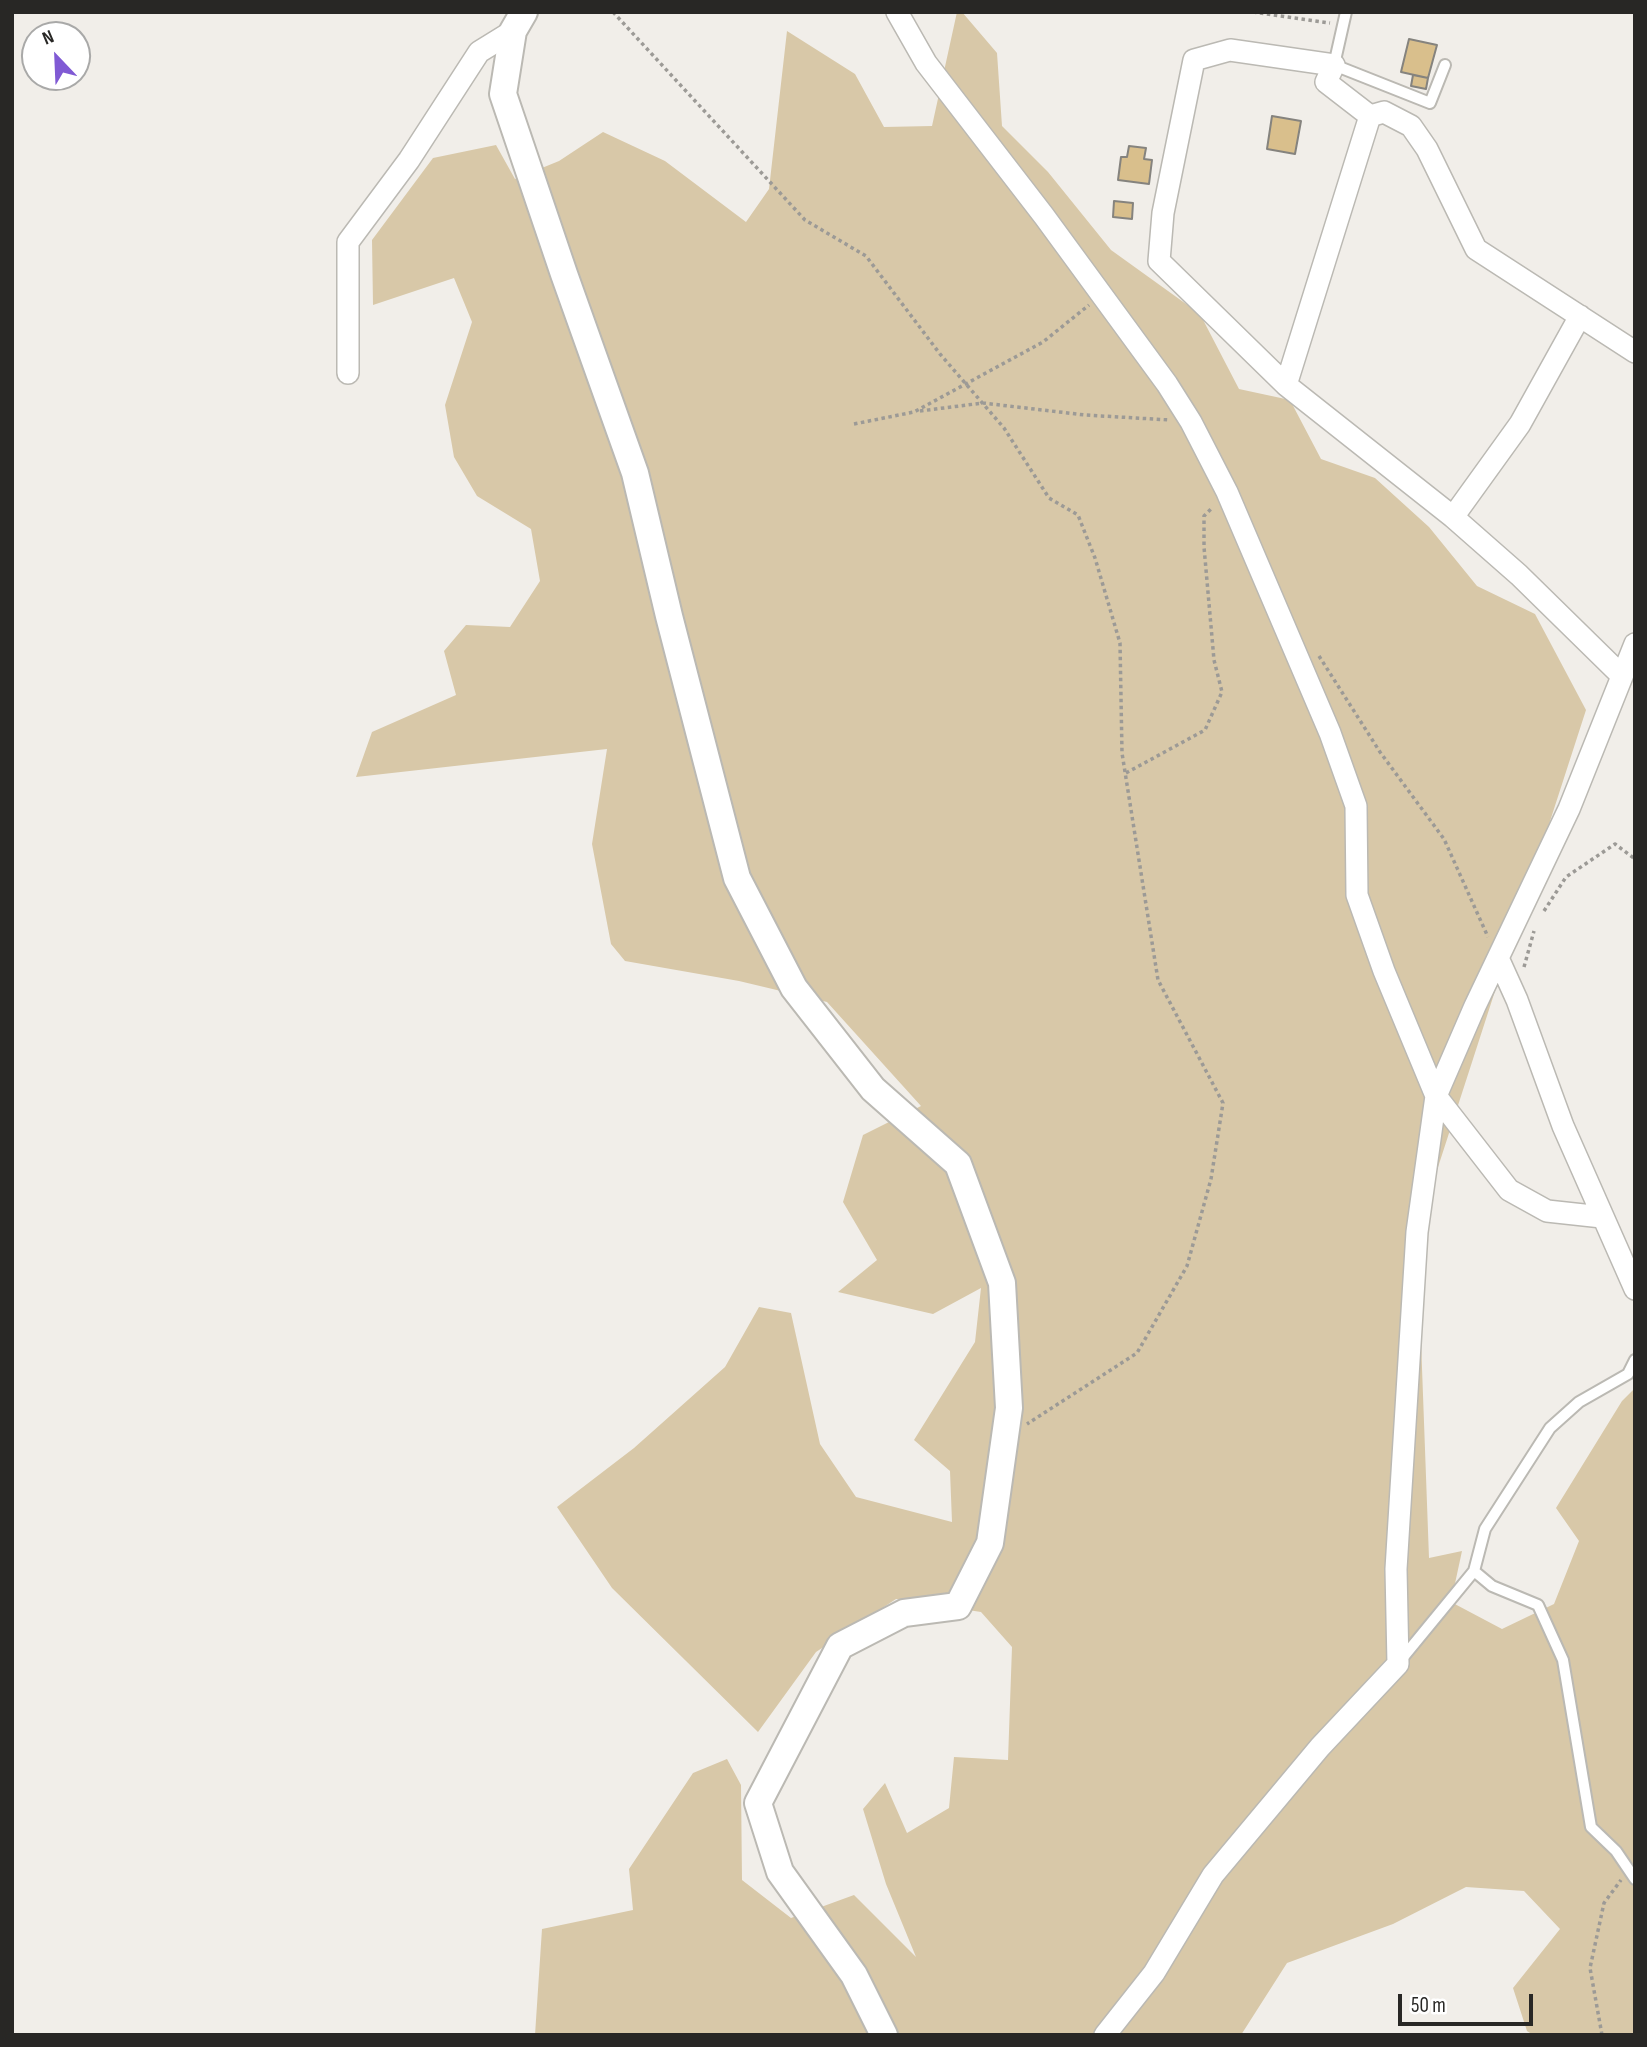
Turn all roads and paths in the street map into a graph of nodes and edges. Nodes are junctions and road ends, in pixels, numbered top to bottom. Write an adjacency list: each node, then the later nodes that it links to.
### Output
1 (613, 12): 14 (path)
2 (897, 12): 10 (street)
3 (1253, 12): 6 (path)
4 (1346, 12): 6 (lane)
5 (519, 22): 13 (street); 35 (street)
6 (1343, 25): 7 (lane)
7 (1334, 65): 8 (lane); 9 (street); 15 (street)
8 (1445, 65)
9 (1370, 116): 11 (street); 15 (street)
10 (1101, 295): 14 (path); 18 (street)
11 (1580, 316): 12 (street); 21 (street)
12 (1635, 352)
13 (348, 373)
14 (966, 385): 16 (path); 17 (path)
15 (1286, 385): 21 (street)
16 (983, 403): 17 (path); 18 (path); 25 (path)
17 (914, 412): 19 (path)
18 (1191, 422): 20 (street)
19 (854, 424)
20 (1227, 492): 25 (path); 31 (street)
21 (1453, 517): 24 (street)
22 (1635, 644): 24 (street)
23 (1314, 648): 29 (path)
24 (1621, 675): 29 (street)
25 (1125, 773): 35 (path)
26 (1635, 859): 27 (path)
27 (1539, 917)
28 (1535, 927): 30 (path)
29 (1497, 958): 30 (street); 31 (street)
30 (1517, 1000): 32 (street)
31 (1436, 1096): 32 (street); 37 (street)
32 (1602, 1217): 33 (street)
33 (1635, 1289)
34 (1635, 1360): 36 (lane)
35 (1004, 1439): 39 (street)
36 (1474, 1571): 37 (lane); 38 (lane)
37 (1398, 1664): 40 (street)
38 (1632, 1875): 41 (path)
39 (884, 2035)
40 (1105, 2035)
41 (1602, 2035)

